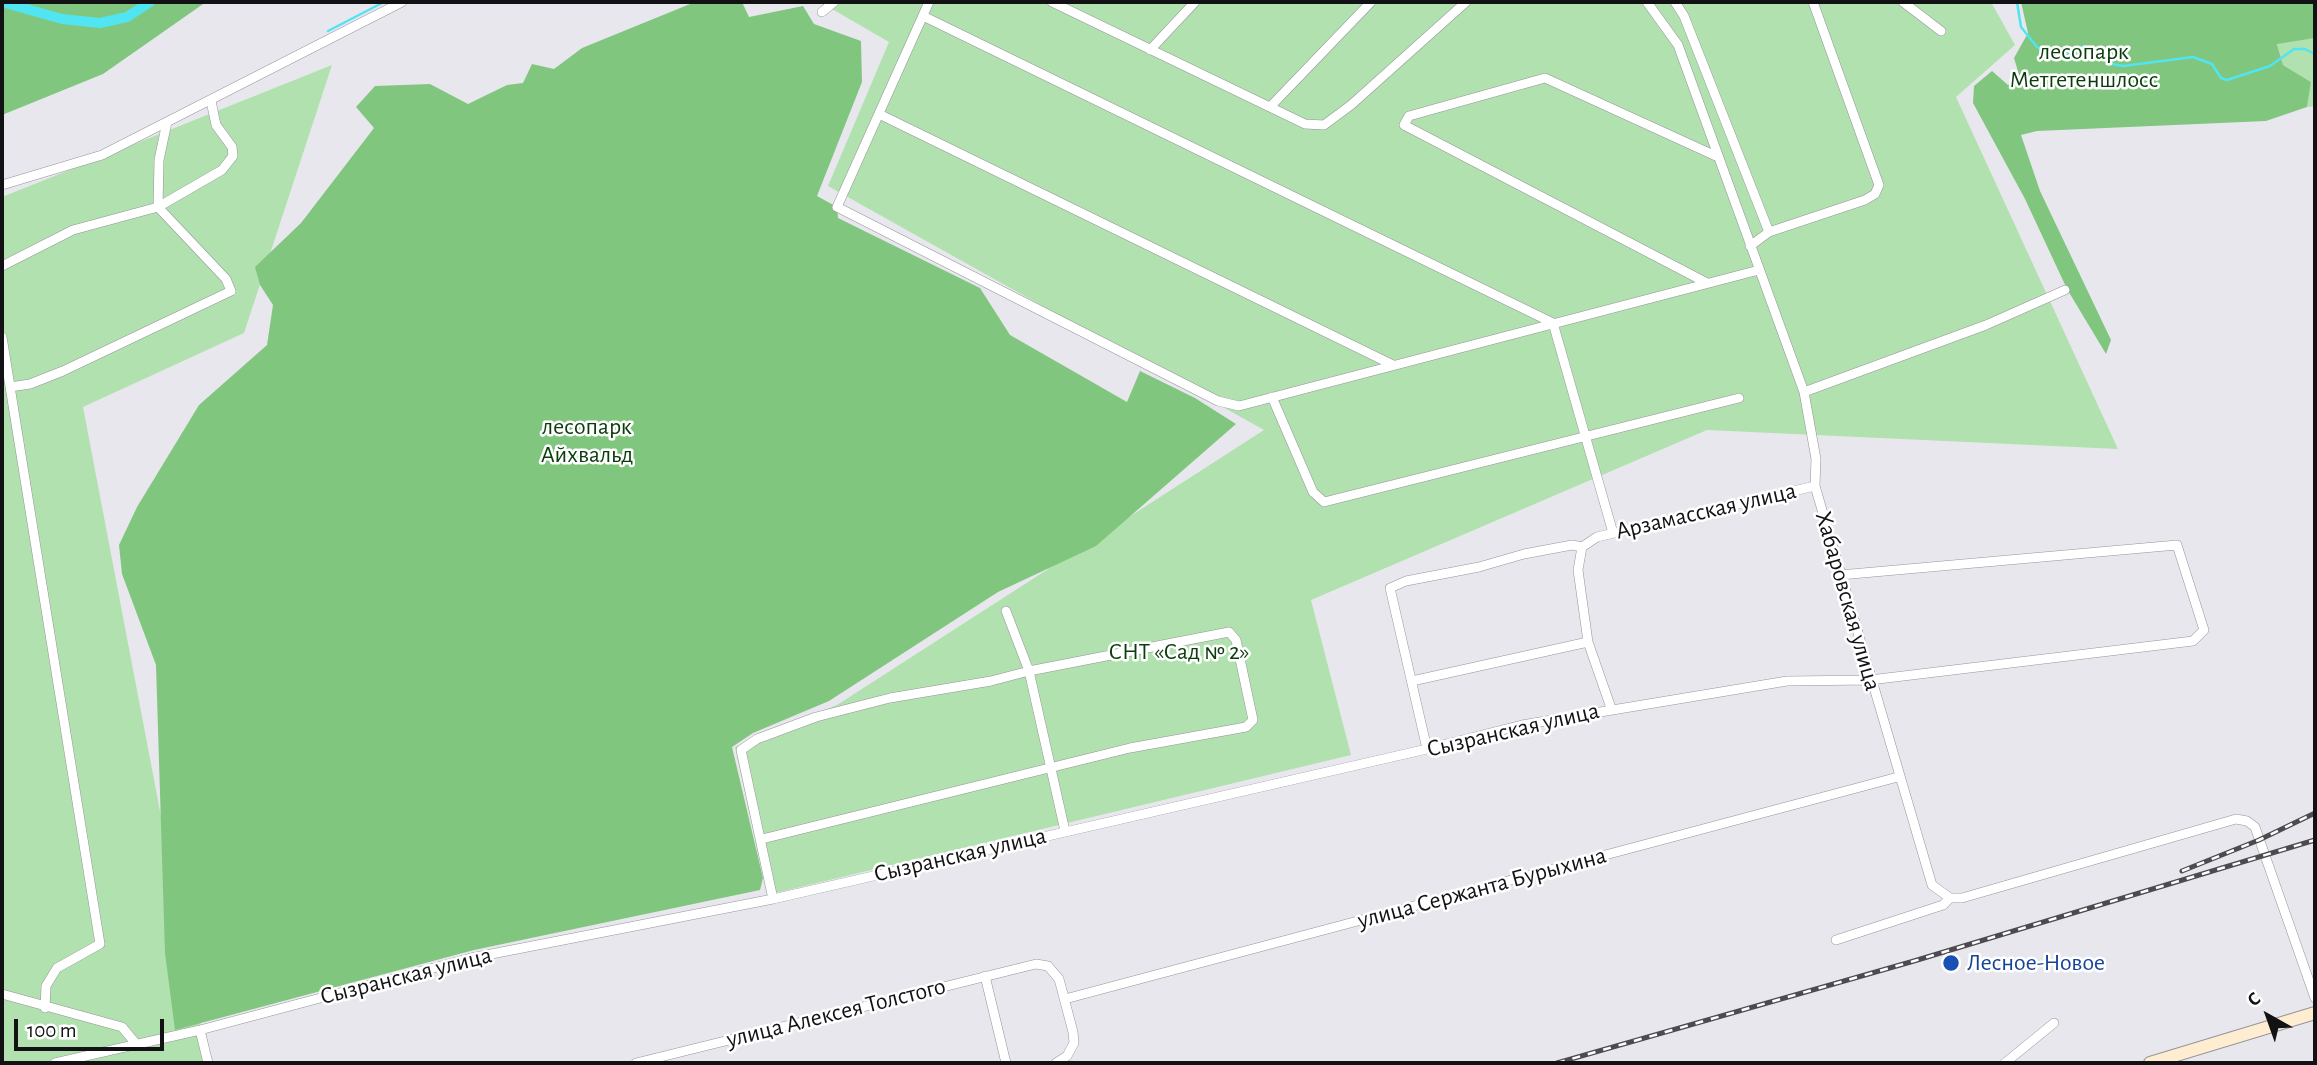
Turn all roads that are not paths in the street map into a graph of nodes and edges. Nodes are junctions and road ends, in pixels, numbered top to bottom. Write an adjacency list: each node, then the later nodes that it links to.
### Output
1 (402, 2): 16 (street)
2 (834, 2): 12 (street)
3 (929, 2): 13 (street)
4 (1052, 2): 15 (street)
5 (1195, 2): 15 (street)
6 (1371, 2): 17 (street)
7 (1466, 2): 17 (street)
8 (1647, 2): 20 (street, Хабаровская улица)
9 (1675, 2): 23 (street)
10 (1813, 2): 23 (street)
11 (1903, 2): 14 (street)
12 (822, 12)
13 (923, 16): 18 (street); 29 (street)
14 (1941, 31)
15 (1150, 50): 17 (street)
16 (211, 101): 19 (street); 22 (street)
17 (1270, 107)
18 (879, 114): 31 (street); 34 (street)
19 (167, 122): 21 (street); 22 (street)
20 (1718, 157): 24 (street, Хабаровская улица); 27 (street)
21 (2, 185)
22 (158, 207): 25 (street); 32 (street)
23 (1769, 232): 24 (street)
24 (1750, 246): 26 (street, Хабаровская улица)
25 (2, 266)
26 (1759, 270): 27 (street); 33 (street, Хабаровская улица)
27 (1707, 283): 29 (street)
28 (2065, 290): 33 (street)
29 (1553, 323): 31 (street); 36 (street)
30 (2, 337): 32 (street)
31 (1393, 365): 34 (street)
32 (10, 387): 59 (street)
33 (1804, 392): 37 (street, Хабаровская улица)
34 (1272, 397): 36 (street)
35 (1739, 398): 36 (street)
36 (1586, 437): 38 (street)
37 (1815, 486): 38 (street, Арзамасская улица); 40 (street, Хабаровская улица)
38 (1613, 533): 39 (street, Арзамасская улица)
39 (1582, 547): 42 (street); 45 (street)
40 (1840, 575): 44 (street, Хабаровская улица); 44 (street, Сызранская улица)
41 (1006, 611): 43 (street)
42 (1588, 642): 45 (street); 46 (street)
43 (1029, 671): 48 (street); 48 (street); 51 (street)
44 (1871, 680): 46 (street, Сызранская улица); 49 (street, Хабаровская улица)
45 (1412, 681): 47 (street)
46 (1611, 708): 47 (street, Сызранская улица)
47 (1427, 749): 50 (street, Сызранская улица)
48 (1050, 769): 50 (street); 51 (street)
49 (1898, 777): 52 (street, Хабаровская улица); 58 (street, улица Сержанта Бурыхина)
50 (1065, 831): 53 (street, Сызранская улица)
51 (762, 839): 53 (street)
52 (1950, 898): 54 (street); 57 (street)
53 (773, 899): 62 (street, Сызранская улица)
54 (1836, 940)
55 (985, 976): 58 (street, улица Алексея Толстого); 66 (street, улица Алексея Толстого); 67 (street)
56 (2, 994): 59 (street)
57 (2315, 998)
58 (1065, 999): 68 (street)
59 (46, 1007): 63 (street)
60 (2315, 1013): 70 (street)
61 (2054, 1023): 69 (street)
62 (200, 1030): 63 (street, Сызранская улица); 65 (street)
63 (137, 1045): 64 (street, Сызранская улица)
64 (55, 1063)
65 (208, 1063)
66 (636, 1063)
67 (1006, 1063)
68 (1056, 1063)
69 (2005, 1063)
70 (2150, 1063)

